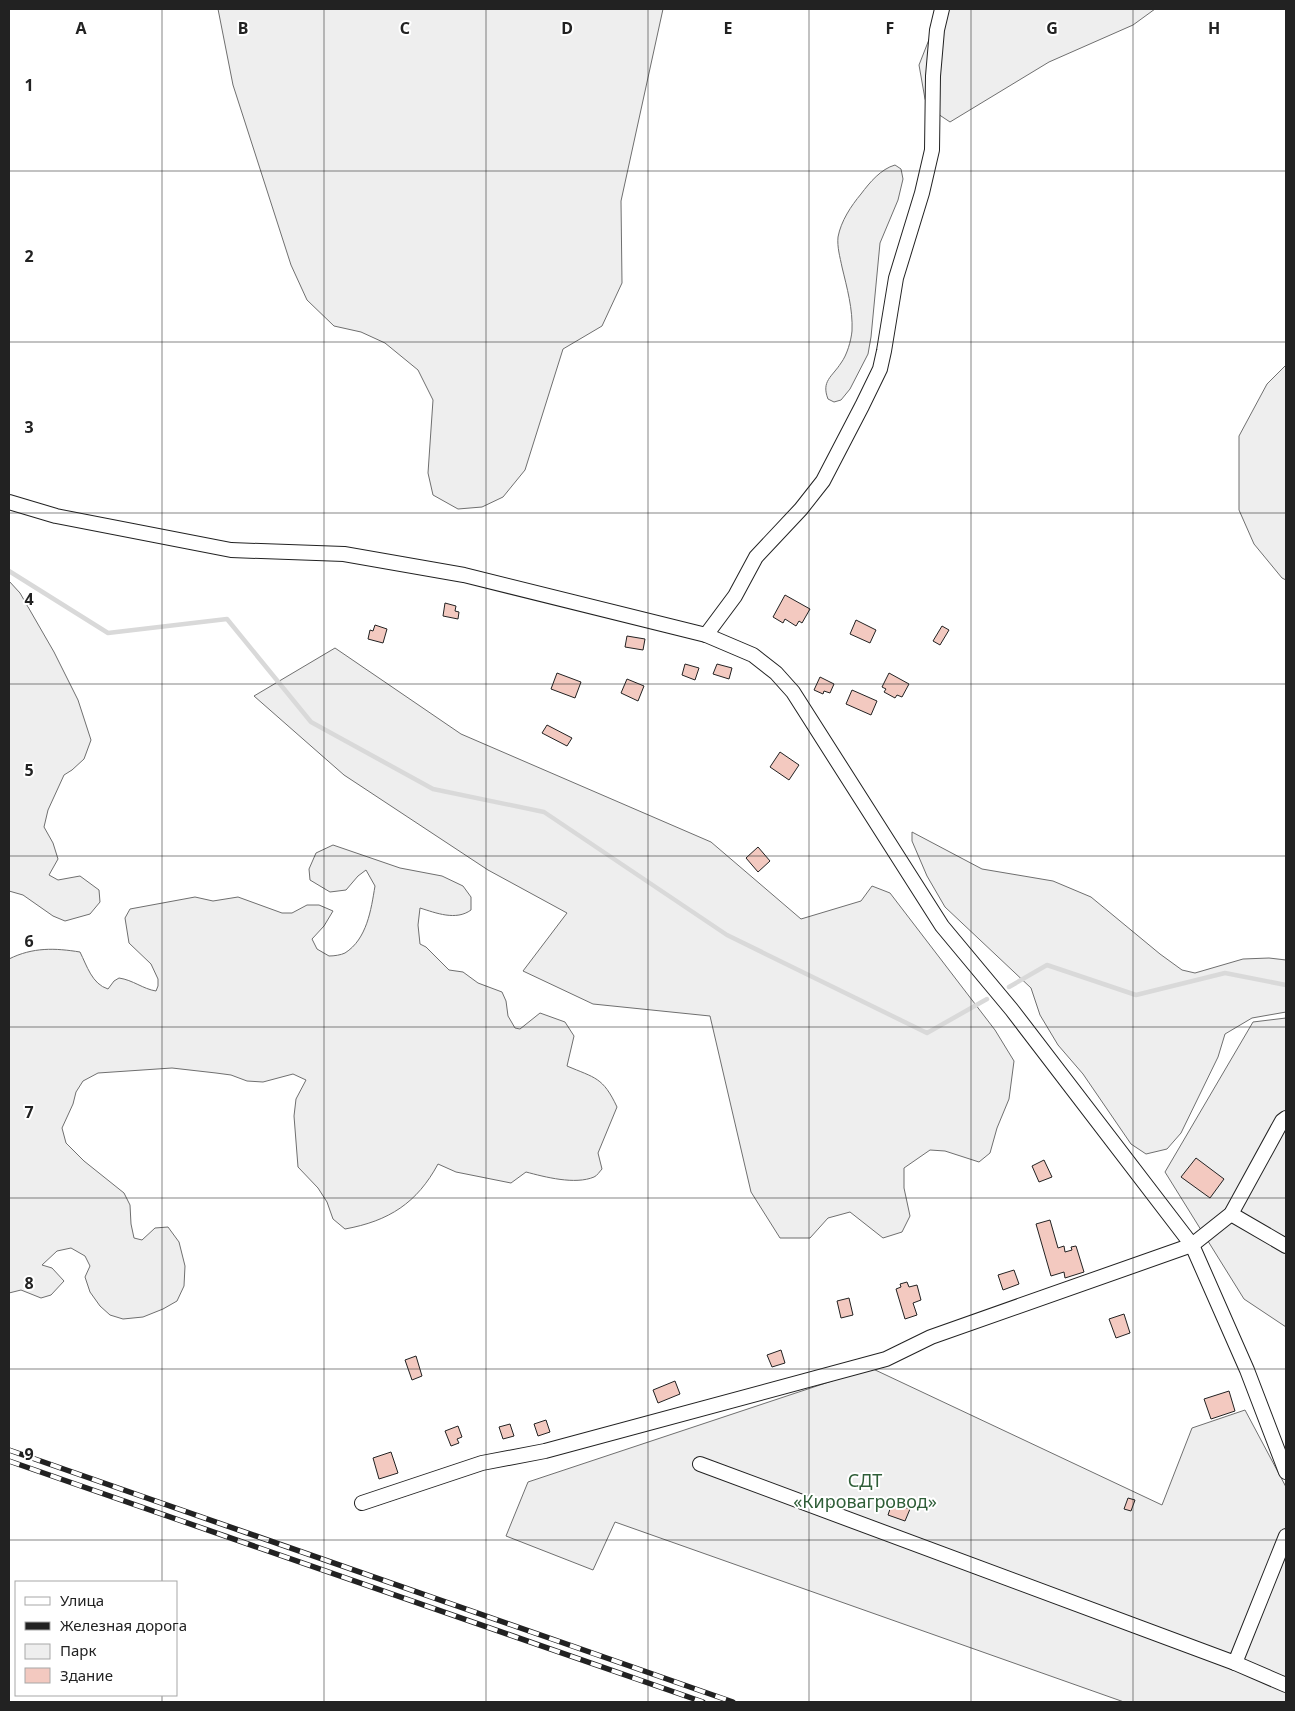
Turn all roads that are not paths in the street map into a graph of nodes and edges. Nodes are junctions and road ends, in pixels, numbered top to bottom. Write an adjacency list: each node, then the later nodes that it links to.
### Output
1 (942, 9): 3 (street)
2 (9, 502): 3 (street)
3 (706, 635): 6 (street)
4 (1286, 1118): 5 (street)
5 (1231, 1214): 6 (street); 7 (street)
6 (1192, 1245): 9 (street); 10 (street)
7 (1286, 1246)
8 (700, 1464): 12 (street)
9 (1286, 1472)
10 (362, 1503)
11 (1286, 1536): 12 (street)
12 (1235, 1663): 13 (street)
13 (1286, 1685)

